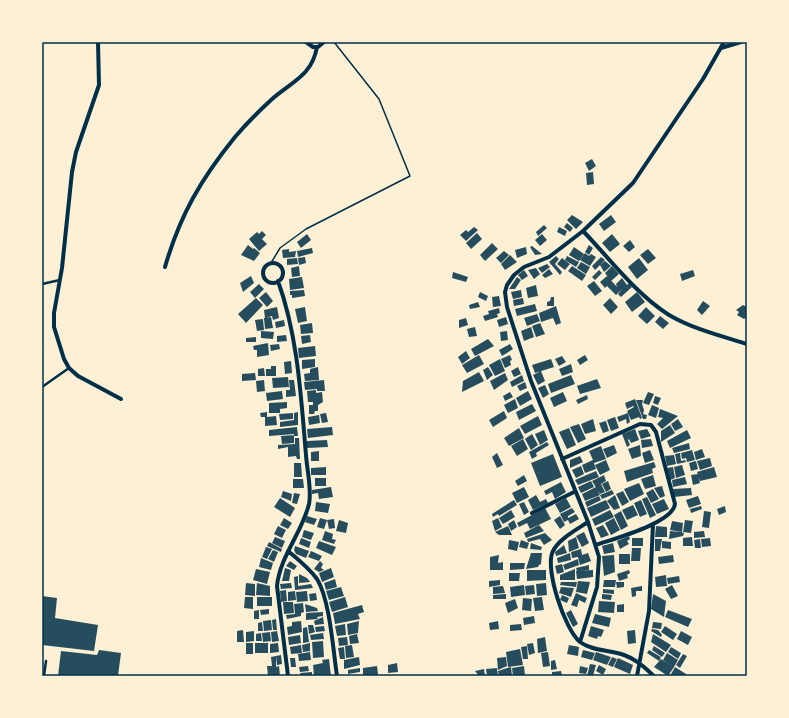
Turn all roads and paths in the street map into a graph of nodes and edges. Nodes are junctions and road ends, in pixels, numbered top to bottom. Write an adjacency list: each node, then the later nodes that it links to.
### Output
1 (98, 42): 12 (street)
2 (306, 42): 7 (street)
3 (324, 42): 7 (street)
4 (334, 42): 10 (path)
5 (724, 42): 8 (street)
6 (741, 42): 8 (street)
7 (316, 47): 11 (street)
8 (721, 48): 9 (street)
9 (583, 231): 15 (street); 19 (street)
10 (270, 263): 13 (street); 13 (street)
11 (165, 267)
12 (60, 280): 14 (lane); 16 (street)
13 (278, 282): 25 (street)
14 (42, 284)
15 (747, 344)
16 (69, 368): 17 (lane); 18 (street)
17 (42, 387)
18 (121, 399)
19 (562, 459): 20 (street); 23 (street)
20 (574, 492): 21 (street); 22 (street)
21 (532, 513)
22 (588, 522): 24 (street); 26 (street)
23 (653, 524): 24 (street); 28 (street)
24 (596, 545): 26 (street)
25 (288, 551): 30 (street); 31 (street)
26 (580, 642): 28 (street)
27 (46, 661): 29 (lane)
28 (640, 664): 32 (street); 33 (street)
29 (44, 676)
30 (288, 676)
31 (337, 676)
32 (637, 676)
33 (654, 676)

